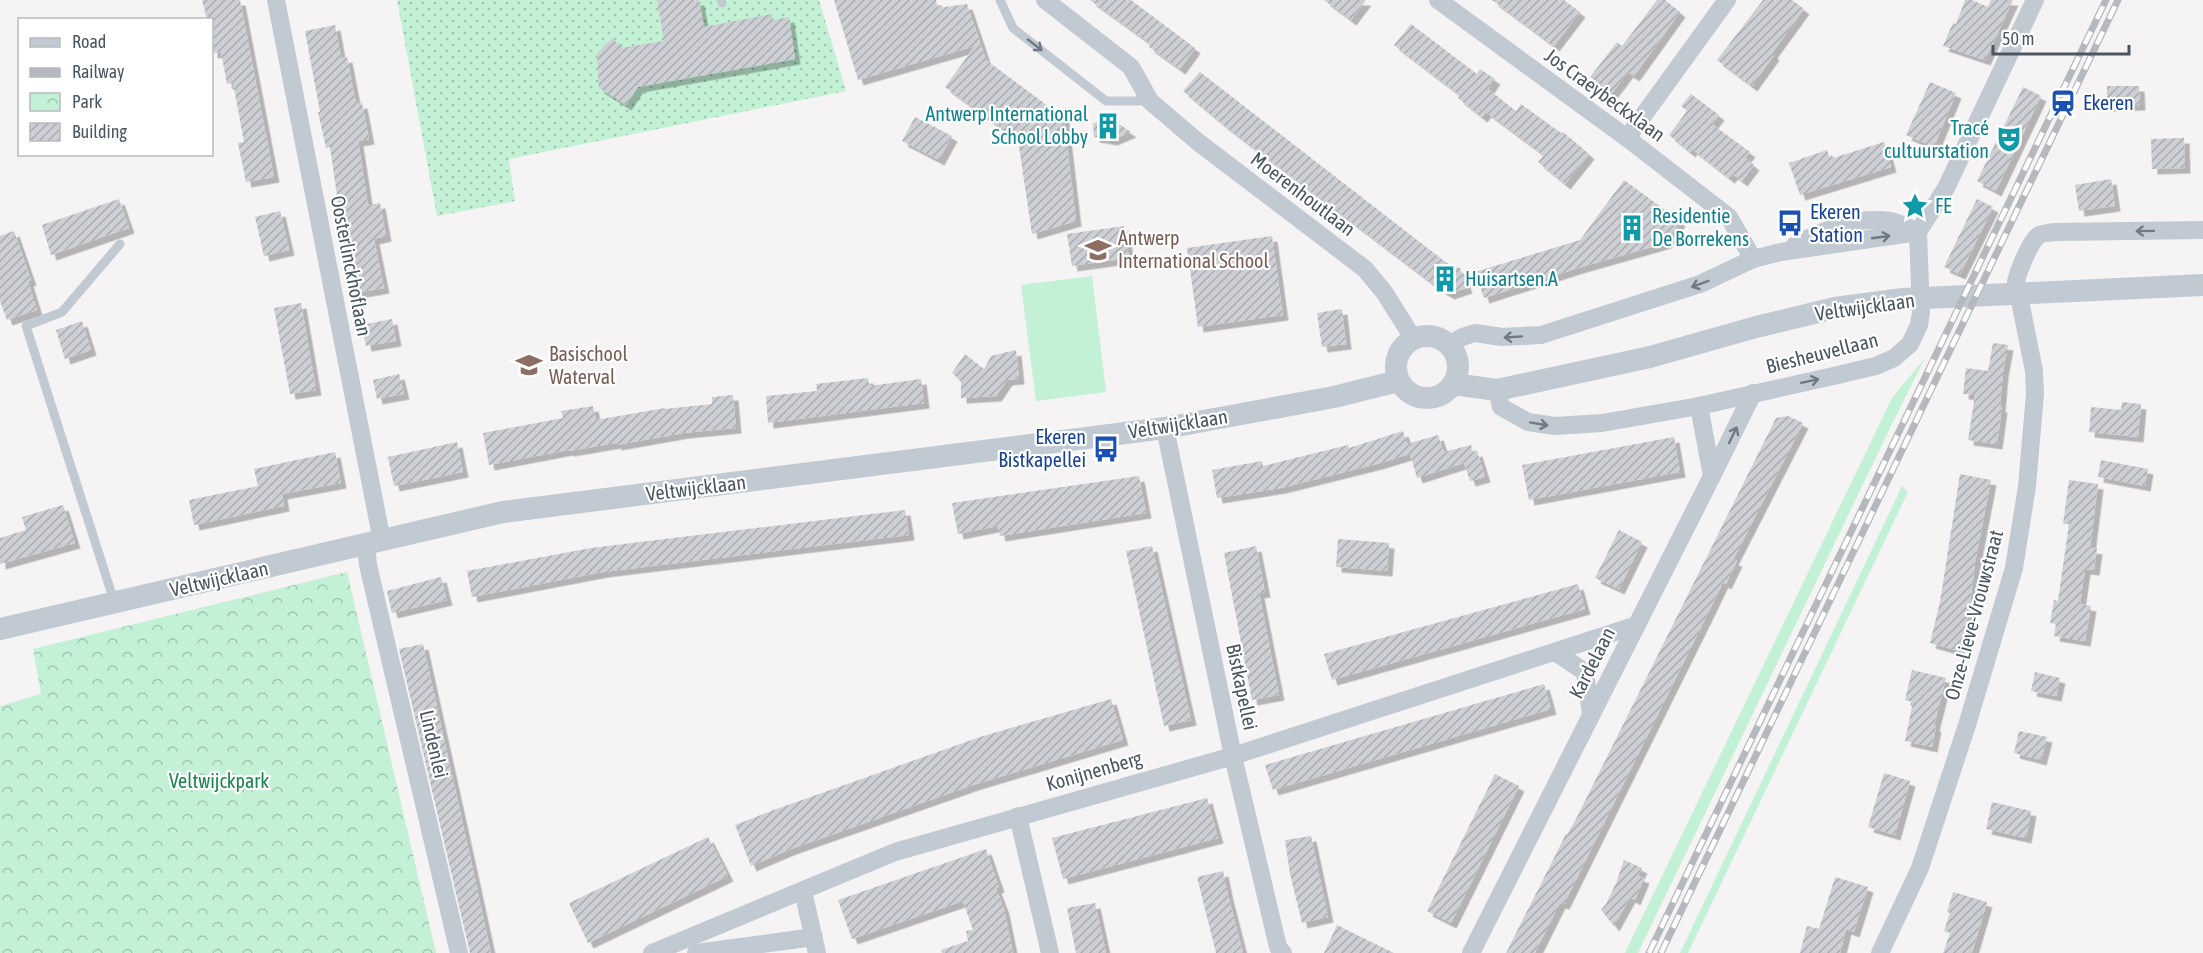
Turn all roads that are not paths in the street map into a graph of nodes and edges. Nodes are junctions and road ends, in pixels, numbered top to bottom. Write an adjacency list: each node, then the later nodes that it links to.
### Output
1 (276, 0): 23 (street, Oosterlinckhoflaan)
2 (1000, 0): 7 (lane, one-way to 7)
3 (1045, 0): 7 (street, Moerenhoutlaan)
4 (1727, 0): 8 (street)
5 (2035, 0): 10 (street)
6 (1450, 4): 8 (street, Jos Craeybeckxlaan)
7 (1150, 101): 14 (street, Moerenhoutlaan)
8 (1627, 138): 12 (street, Jos Craeybeckxlaan)
9 (2203, 230): 39 (street, Onze-Lieve-Vrouwstraat, one-way to 39)
10 (1918, 232): 12 (street); 19 (street, Biesheuvellaan, one-way to 10)
11 (120, 244): 24 (lane)
12 (1753, 259): 15 (street, one-way to 15)
13 (2203, 285): 17 (street, Veltwijcklaan)
14 (1413, 338): 15 (street, Veltwijcklaan); 16 (street)
15 (1454, 364): 16 (street); 17 (street, Veltwijcklaan); 18 (street, Veltwijcklaan)
16 (1398, 381): 21 (street, Veltwijcklaan)
17 (1535, 381): 18 (street, Veltwijcklaan)
18 (1497, 390): 20 (street, Biesheuvellaan, one-way to 20)
19 (1753, 393): 20 (street, Biesheuvellaan); 22 (street, Kardelaan, one-way to 19)
20 (1699, 406): 22 (street)
21 (1166, 428): 23 (street, Veltwijcklaan); 29 (street, Bistkapellei)
22 (1713, 476): 25 (street, Kardelaan)
23 (374, 543): 24 (street, Veltwijcklaan); 33 (street, Lindenlei)
24 (114, 603): 26 (street, Veltwijcklaan)
25 (1637, 625): 27 (street, Konijnenberg); 28 (street, Kardelaan)
26 (0, 629)
27 (1555, 652): 28 (street); 29 (street, Konijnenberg)
28 (1591, 714): 38 (street, Kardelaan)
29 (1233, 756): 30 (street, Konijnenberg); 37 (street, Bistkapellei)
30 (1018, 816): 31 (street, Konijnenberg); 36 (street)
31 (804, 891): 32 (street); 34 (street, Konijnenberg)
32 (815, 945): 35 (street)
33 (459, 953)
34 (652, 953)
35 (696, 953)
36 (1050, 953)
37 (1283, 953)
38 (1471, 953)
39 (1880, 953)

